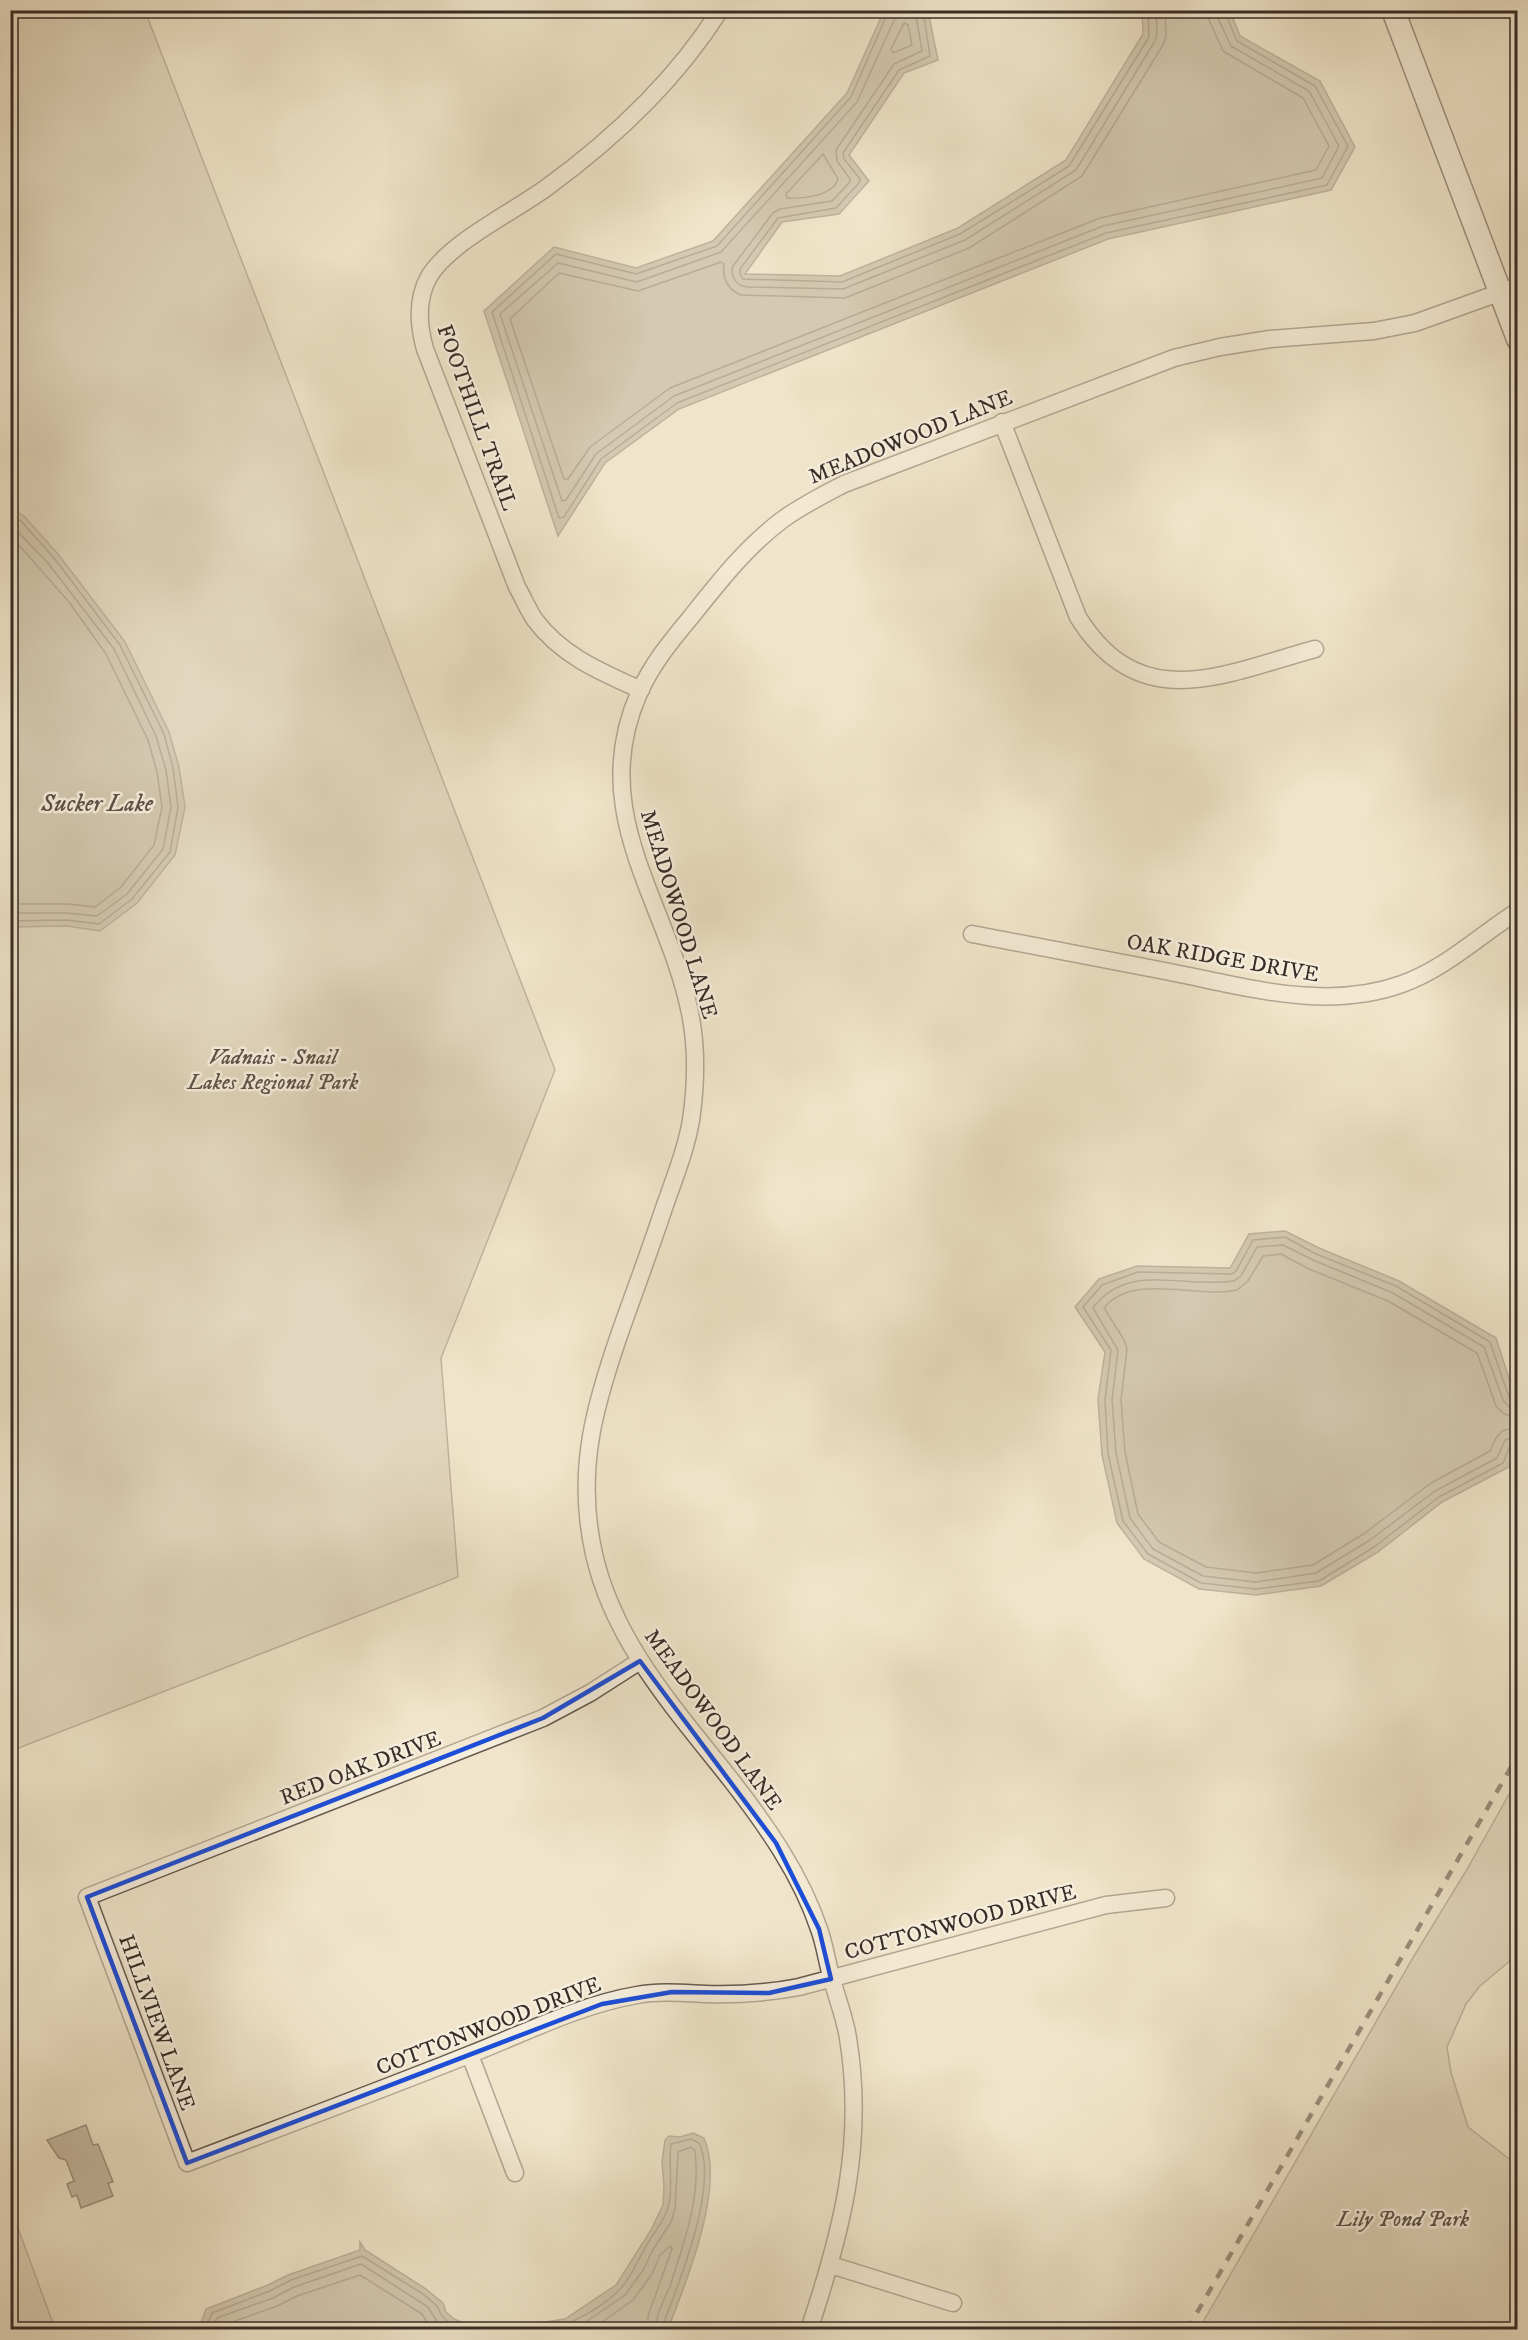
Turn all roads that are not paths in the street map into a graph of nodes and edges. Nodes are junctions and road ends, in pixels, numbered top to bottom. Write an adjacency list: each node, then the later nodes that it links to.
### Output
1 (720, 10): 7 (street, FOOTHILL TRAIL)
2 (1393, 10): 3 (street)
3 (1509, 290): 4 (street); 5 (street, MEADOWOOD LANE)
4 (1518, 339)
5 (1002, 422): 6 (street); 7 (street, MEADOWOOD LANE)
6 (1315, 650)
7 (641, 690): 10 (street, MEADOWOOD LANE)
8 (1518, 911): 9 (street, OAK RIDGE DRIVE)
9 (972, 934)
10 (640, 1661): 11 (street, RED OAK DRIVE); 13 (street, MEADOWOOD LANE)
11 (87, 1897): 15 (street, HILLVIEW LANE)
12 (1166, 1898): 13 (street, COTTONWOOD DRIVE)
13 (831, 1979): 14 (street, COTTONWOOD DRIVE); 17 (street, MEADOWOOD LANE)
14 (470, 2055): 15 (street, COTTONWOOD DRIVE); 16 (street)
15 (187, 2163)
16 (515, 2173)
17 (831, 2265): 18 (street); 19 (street, MEADOWOOD LANE)
18 (953, 2303)
19 (808, 2330)

